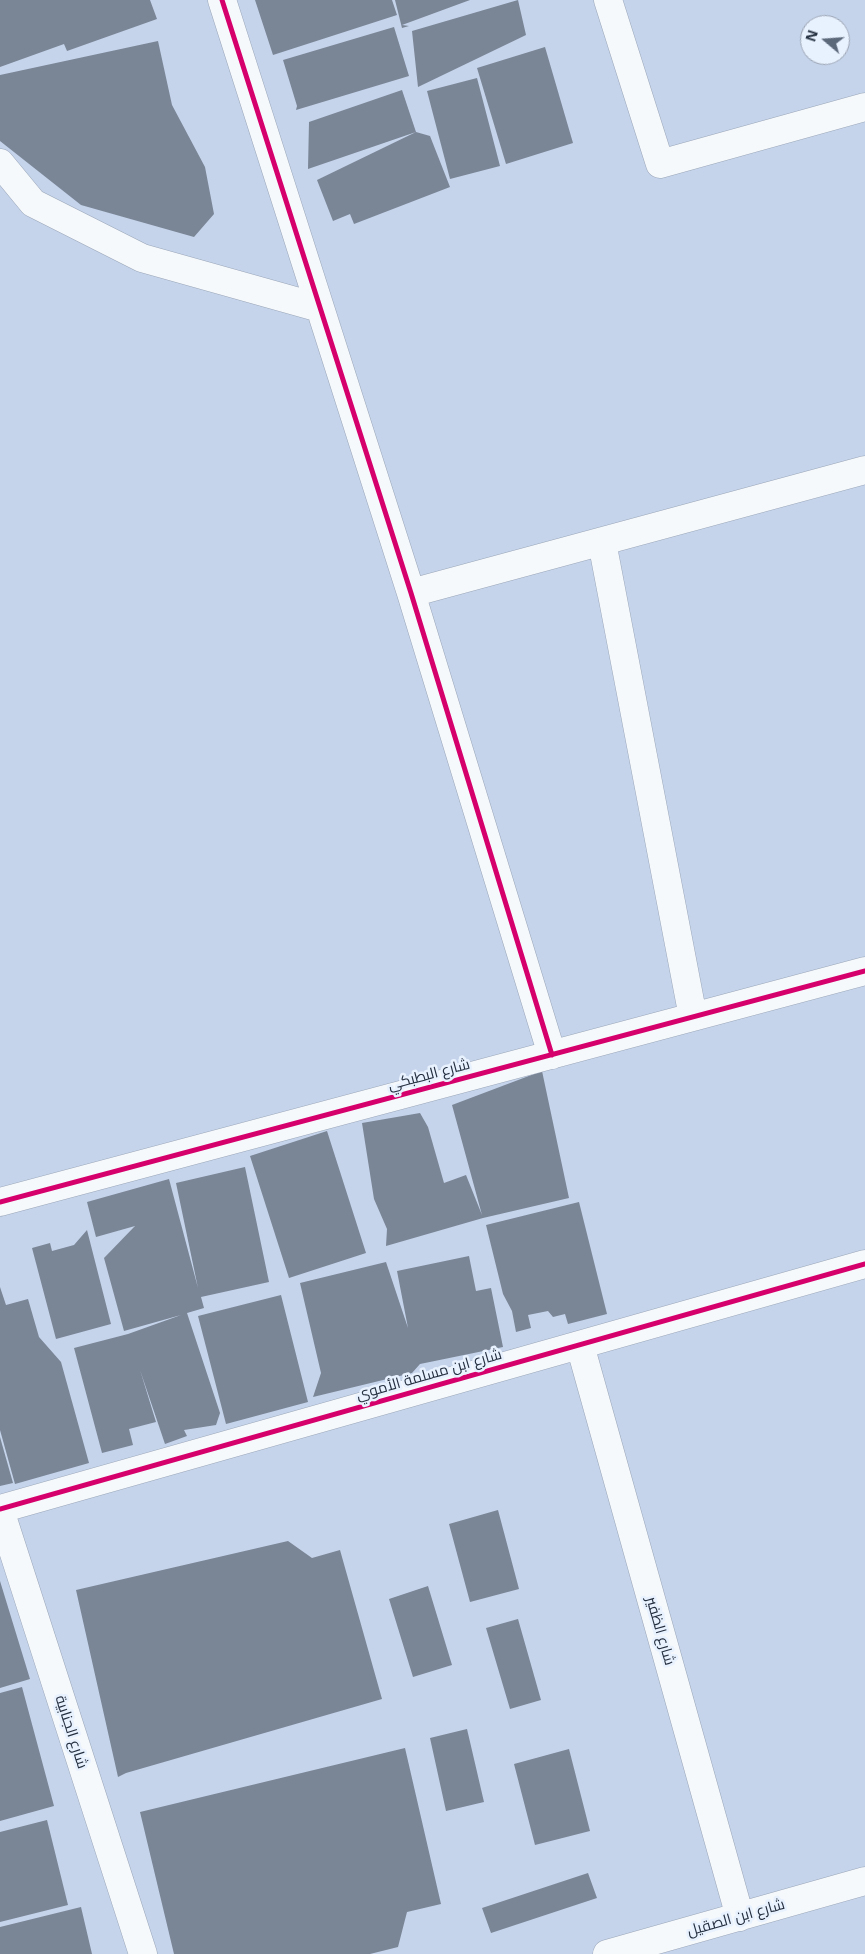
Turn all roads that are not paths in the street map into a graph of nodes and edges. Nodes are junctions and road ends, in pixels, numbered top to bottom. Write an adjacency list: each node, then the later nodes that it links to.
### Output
1 (222, 0): 5 (street)
2 (608, 0): 3 (street)
3 (865, 107)
4 (0, 163): 5 (street)
5 (320, 308): 8 (street)
6 (865, 470): 7 (street)
7 (602, 542): 8 (street); 10 (street)
8 (410, 593): 11 (street)
9 (865, 971): 10 (street, شارع البطبكي)
10 (693, 1017): 11 (street, شارع البطبكي)
11 (552, 1055): 12 (street, شارع البطبكي)
12 (0, 1202)
13 (863, 1272): 14 (street, شارع ابن مسلمة الأموي)
14 (580, 1345): 15 (street, شارع ابن مسلمة الأموي); 17 (street, شارع الظفير)
15 (0, 1509): 18 (street, شارع الجنابية)
16 (865, 1881): 17 (street, شارع ابن الصقيل)
17 (740, 1917): 19 (street, شارع ابن الصقيل)
18 (142, 1954)
19 (607, 1954)

